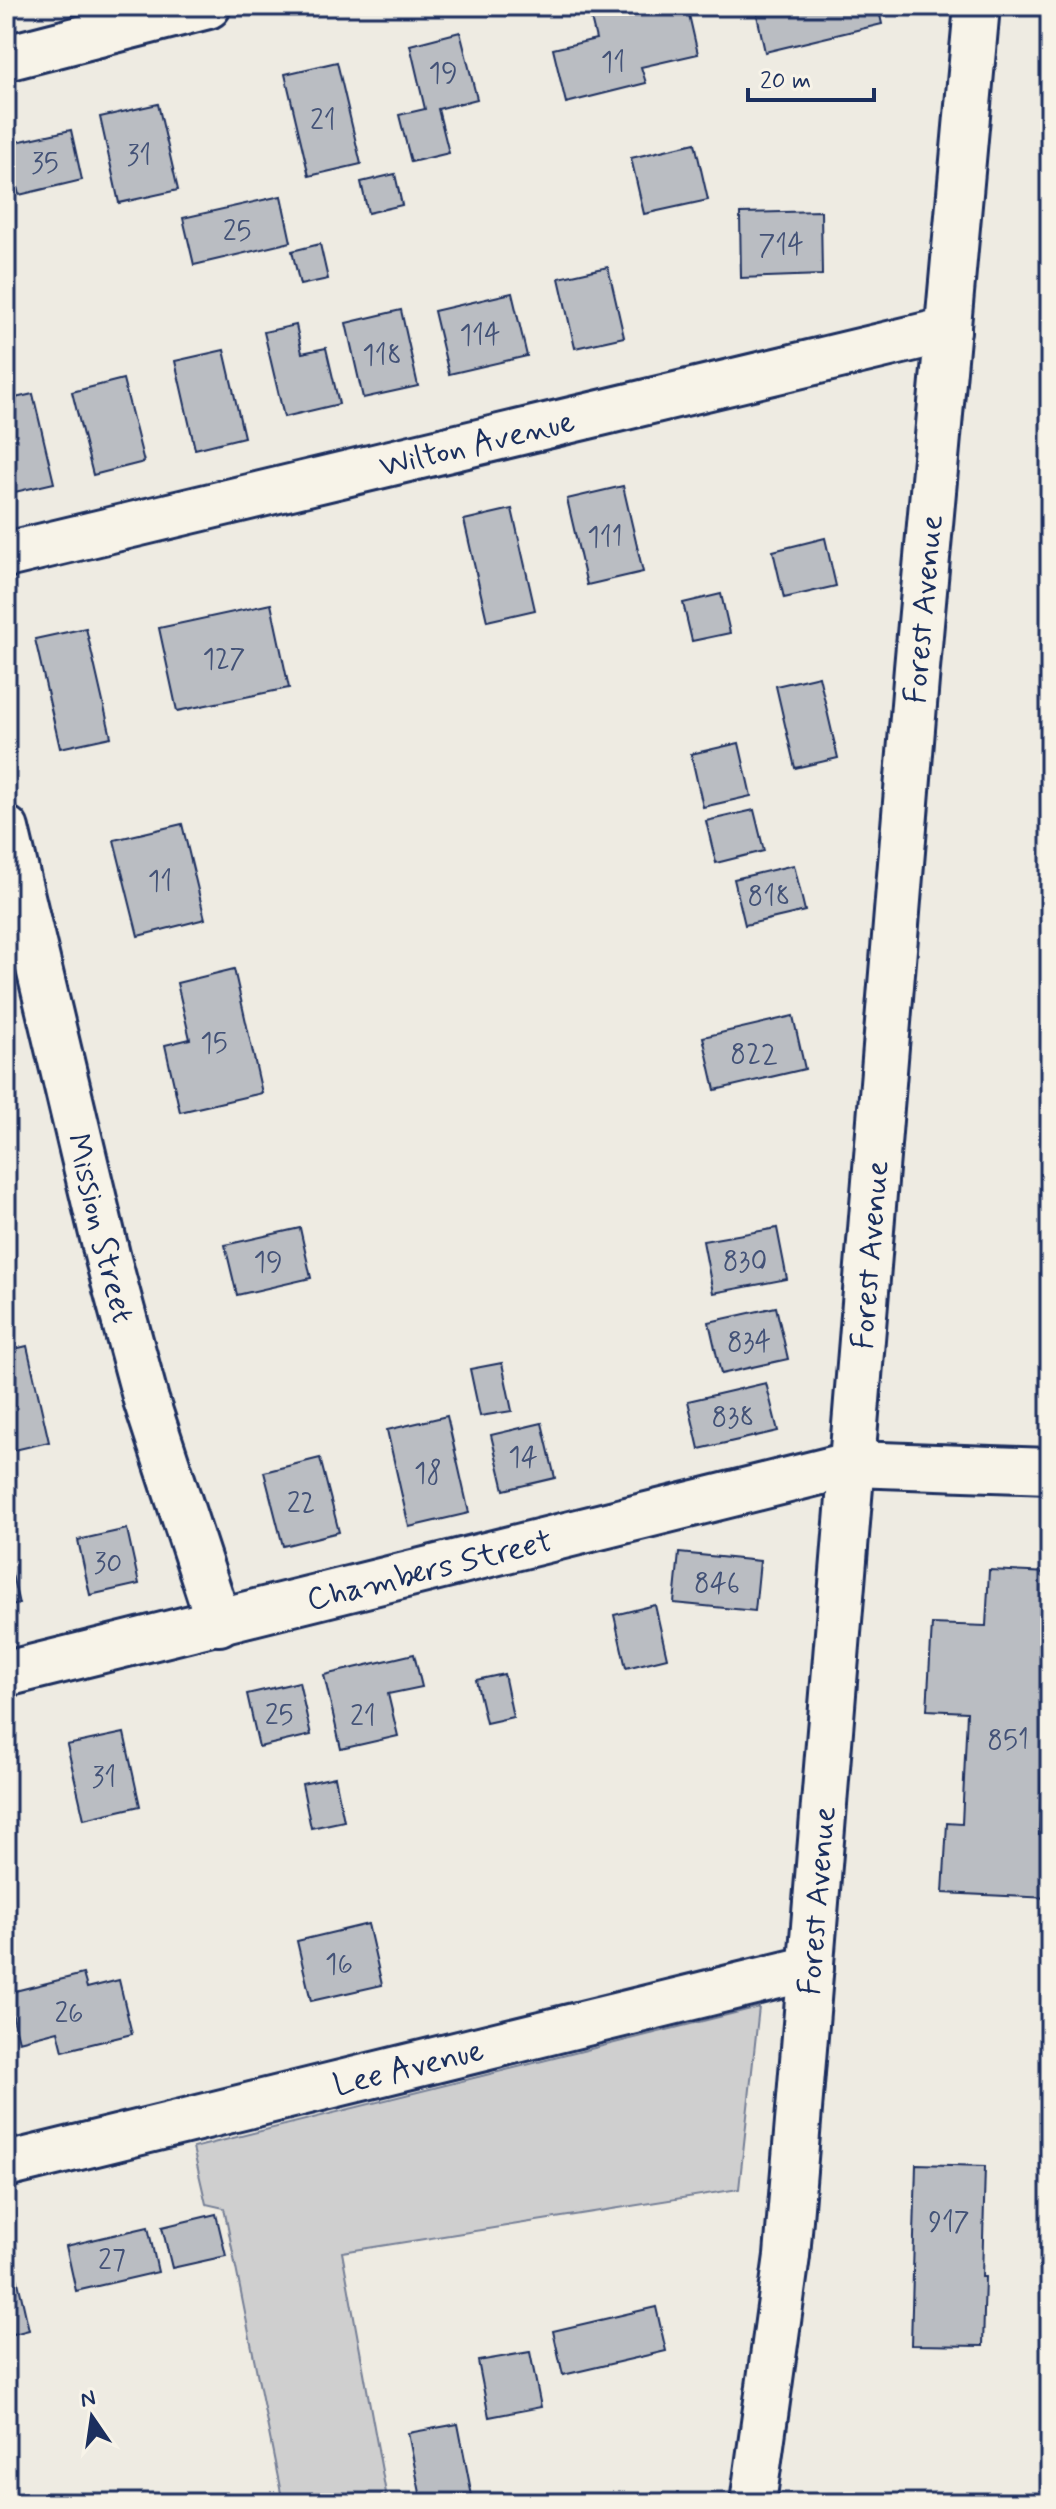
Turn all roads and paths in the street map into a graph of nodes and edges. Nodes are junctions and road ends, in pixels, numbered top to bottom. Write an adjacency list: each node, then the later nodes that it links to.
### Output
1 (208, 6): 3 (street)
2 (977, 6): 4 (street, Forest Avenue)
3 (6, 58)
4 (948, 330): 5 (street, Wilton Avenue); 7 (street, Forest Avenue)
5 (6, 555)
6 (6, 829): 9 (street, Mission Street)
7 (853, 1464): 8 (street, Chambers Street); 9 (street, Chambers Street); 11 (street, Forest Avenue)
8 (1050, 1471)
9 (219, 1623): 10 (street, Chambers Street)
10 (6, 1674)
11 (811, 1968): 12 (street, Lee Avenue); 13 (street, Forest Avenue)
12 (6, 2165)
13 (753, 2503)

